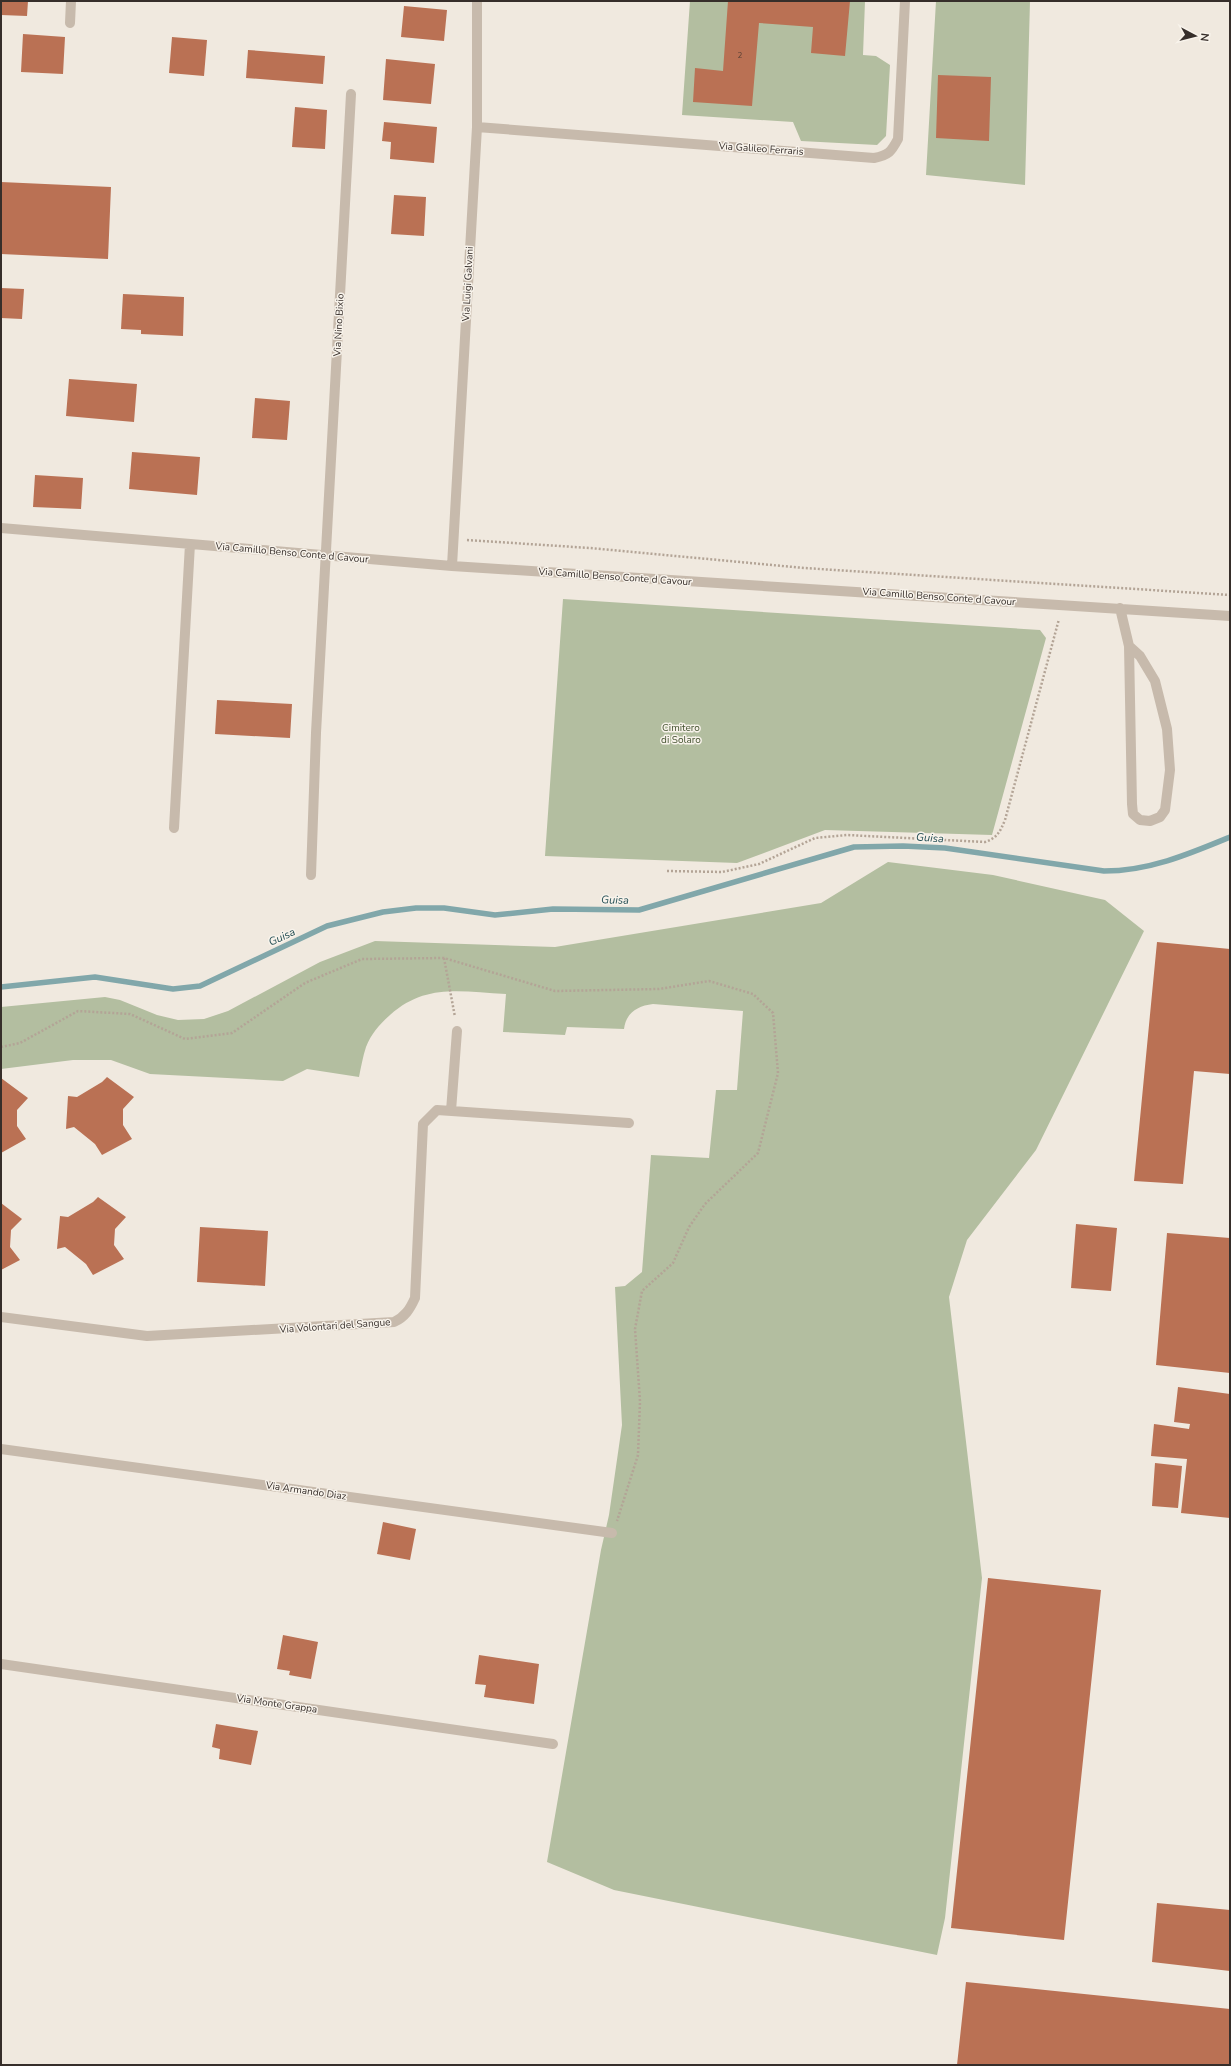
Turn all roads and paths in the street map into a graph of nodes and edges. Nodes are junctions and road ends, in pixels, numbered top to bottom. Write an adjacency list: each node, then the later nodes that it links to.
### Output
1 (71, 1): 4 (street)
2 (476, 1): 6 (street, Via Luigi Galvani)
3 (905, 1): 6 (street, Via Galileo Ferraris)
4 (70, 23)
5 (351, 94): 10 (street, Via Nino Bixio)
6 (477, 127): 8 (street, Via Luigi Galvani)
7 (1, 528): 9 (street, Via Camillo Benso Conte d Cavour)
8 (452, 541): 11 (street, Via Luigi Galvani); 12 (path)
9 (190, 544): 10 (street, Via Camillo Benso Conte d Cavour); 17 (street)
10 (327, 556): 11 (street, Via Camillo Benso Conte d Cavour); 19 (street, Via Nino Bixio)
11 (452, 566): 13 (street, Via Camillo Benso Conte d Cavour)
12 (1230, 595)
13 (1062, 605): 14 (street, Via Camillo Benso Conte d Cavour); 18 (path)
14 (1120, 608): 15 (street, Via Camillo Benso Conte d Cavour); 16 (street)
15 (1230, 616)
16 (1129, 646): 16 (street)
17 (174, 828)
18 (667, 871)
19 (311, 875)
20 (444, 958): 21 (path)
21 (457, 1031): 22 (street)
22 (451, 1111): 23 (street, Via Volontari del Sangue); 24 (street, Via Volontari del Sangue)
23 (629, 1123)
24 (1, 1317)
25 (1, 1448): 26 (street, Via Armando Diaz)
26 (612, 1533)
27 (1, 1664): 28 (street, Via Monte Grappa)
28 (553, 1744)

